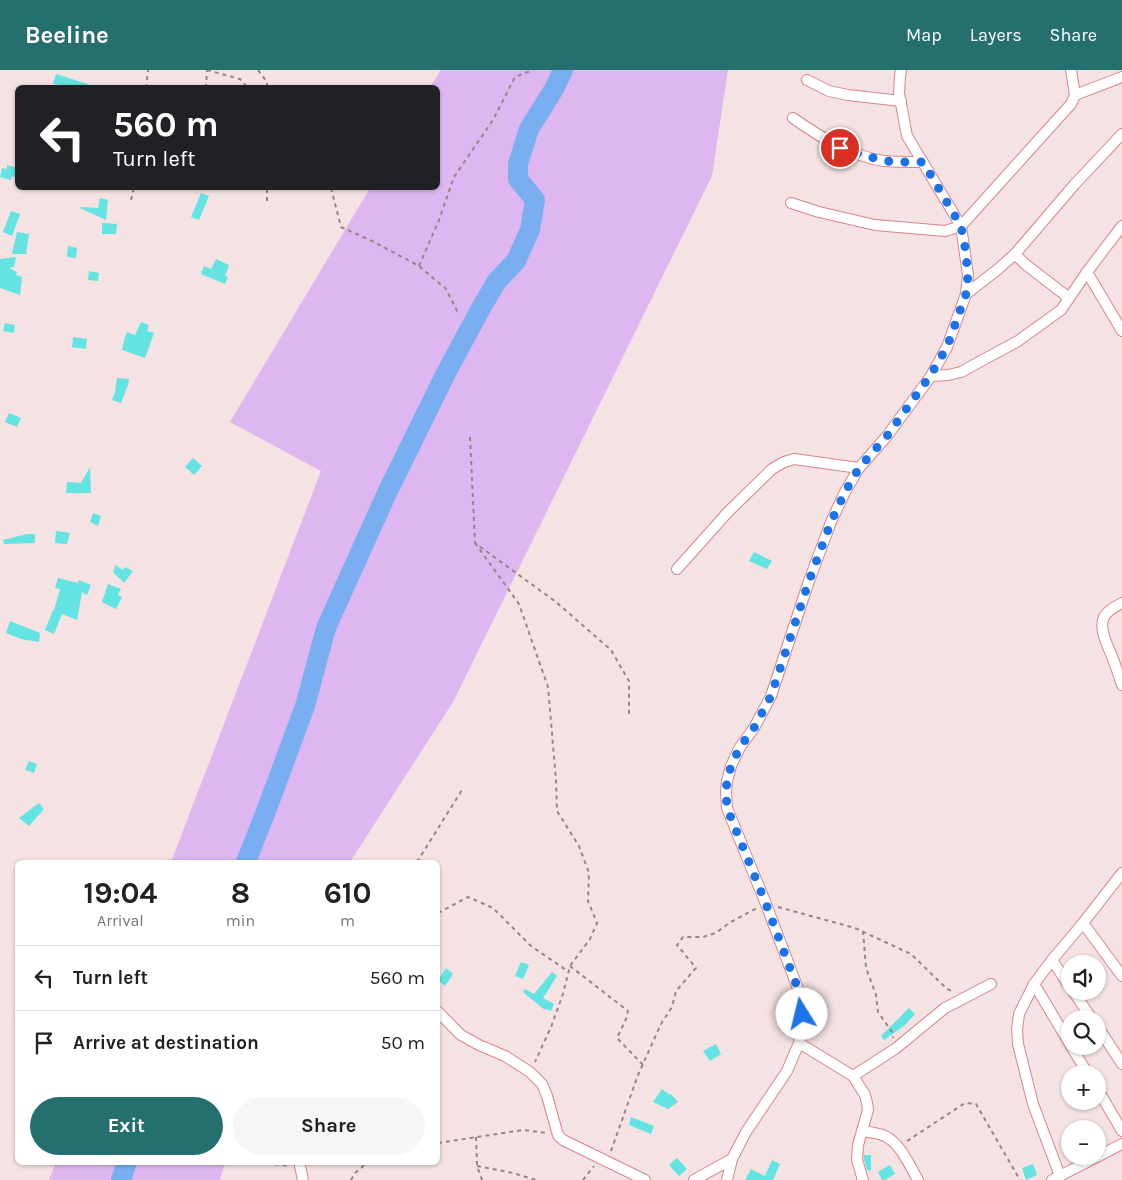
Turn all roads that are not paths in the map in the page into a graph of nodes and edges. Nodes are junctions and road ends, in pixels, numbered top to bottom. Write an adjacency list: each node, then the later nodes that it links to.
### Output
1 (901, 70): 6 (street)
2 (1071, 70): 5 (street)
3 (1122, 78): 5 (street)
4 (807, 80): 6 (street)
5 (1075, 95): 11 (street)
6 (900, 102): 9 (street)
7 (792, 118): 9 (street)
8 (1122, 134): 13 (street)
9 (923, 162): 11 (street)
10 (791, 203): 11 (street)
11 (961, 226): 15 (street)
12 (1122, 226): 14 (street)
13 (1014, 254): 15 (street); 16 (street)
14 (1087, 272): 16 (street); 17 (street)
15 (966, 294): 18 (street)
16 (1069, 298): 18 (street)
17 (1122, 330)
18 (930, 376): 19 (street)
19 (859, 468): 20 (street); 33 (street)
20 (677, 569)
21 (1122, 603): 22 (street)
22 (1122, 685)
23 (1122, 874): 24 (street)
24 (1083, 923): 25 (street); 27 (street)
25 (1052, 960): 26 (street); 29 (street)
26 (1061, 973)
27 (1122, 976)
28 (991, 984): 35 (street)
29 (1034, 984): 31 (street); 42 (street)
30 (440, 1014): 44 (street)
31 (1061, 1029)
32 (1106, 1039): 34 (street)
33 (800, 1043): 35 (street); 40 (street)
34 (1122, 1064)
35 (853, 1076): 37 (street)
36 (1106, 1104): 38 (street)
37 (862, 1131): 47 (street); 48 (street)
38 (1122, 1131)
39 (1122, 1144): 42 (street)
40 (732, 1159): 45 (street); 46 (street)
41 (300, 1165): 43 (street)
42 (1056, 1178)
43 (303, 1180)
44 (645, 1180)
45 (694, 1180)
46 (727, 1180)
47 (863, 1180)
48 (918, 1180)

